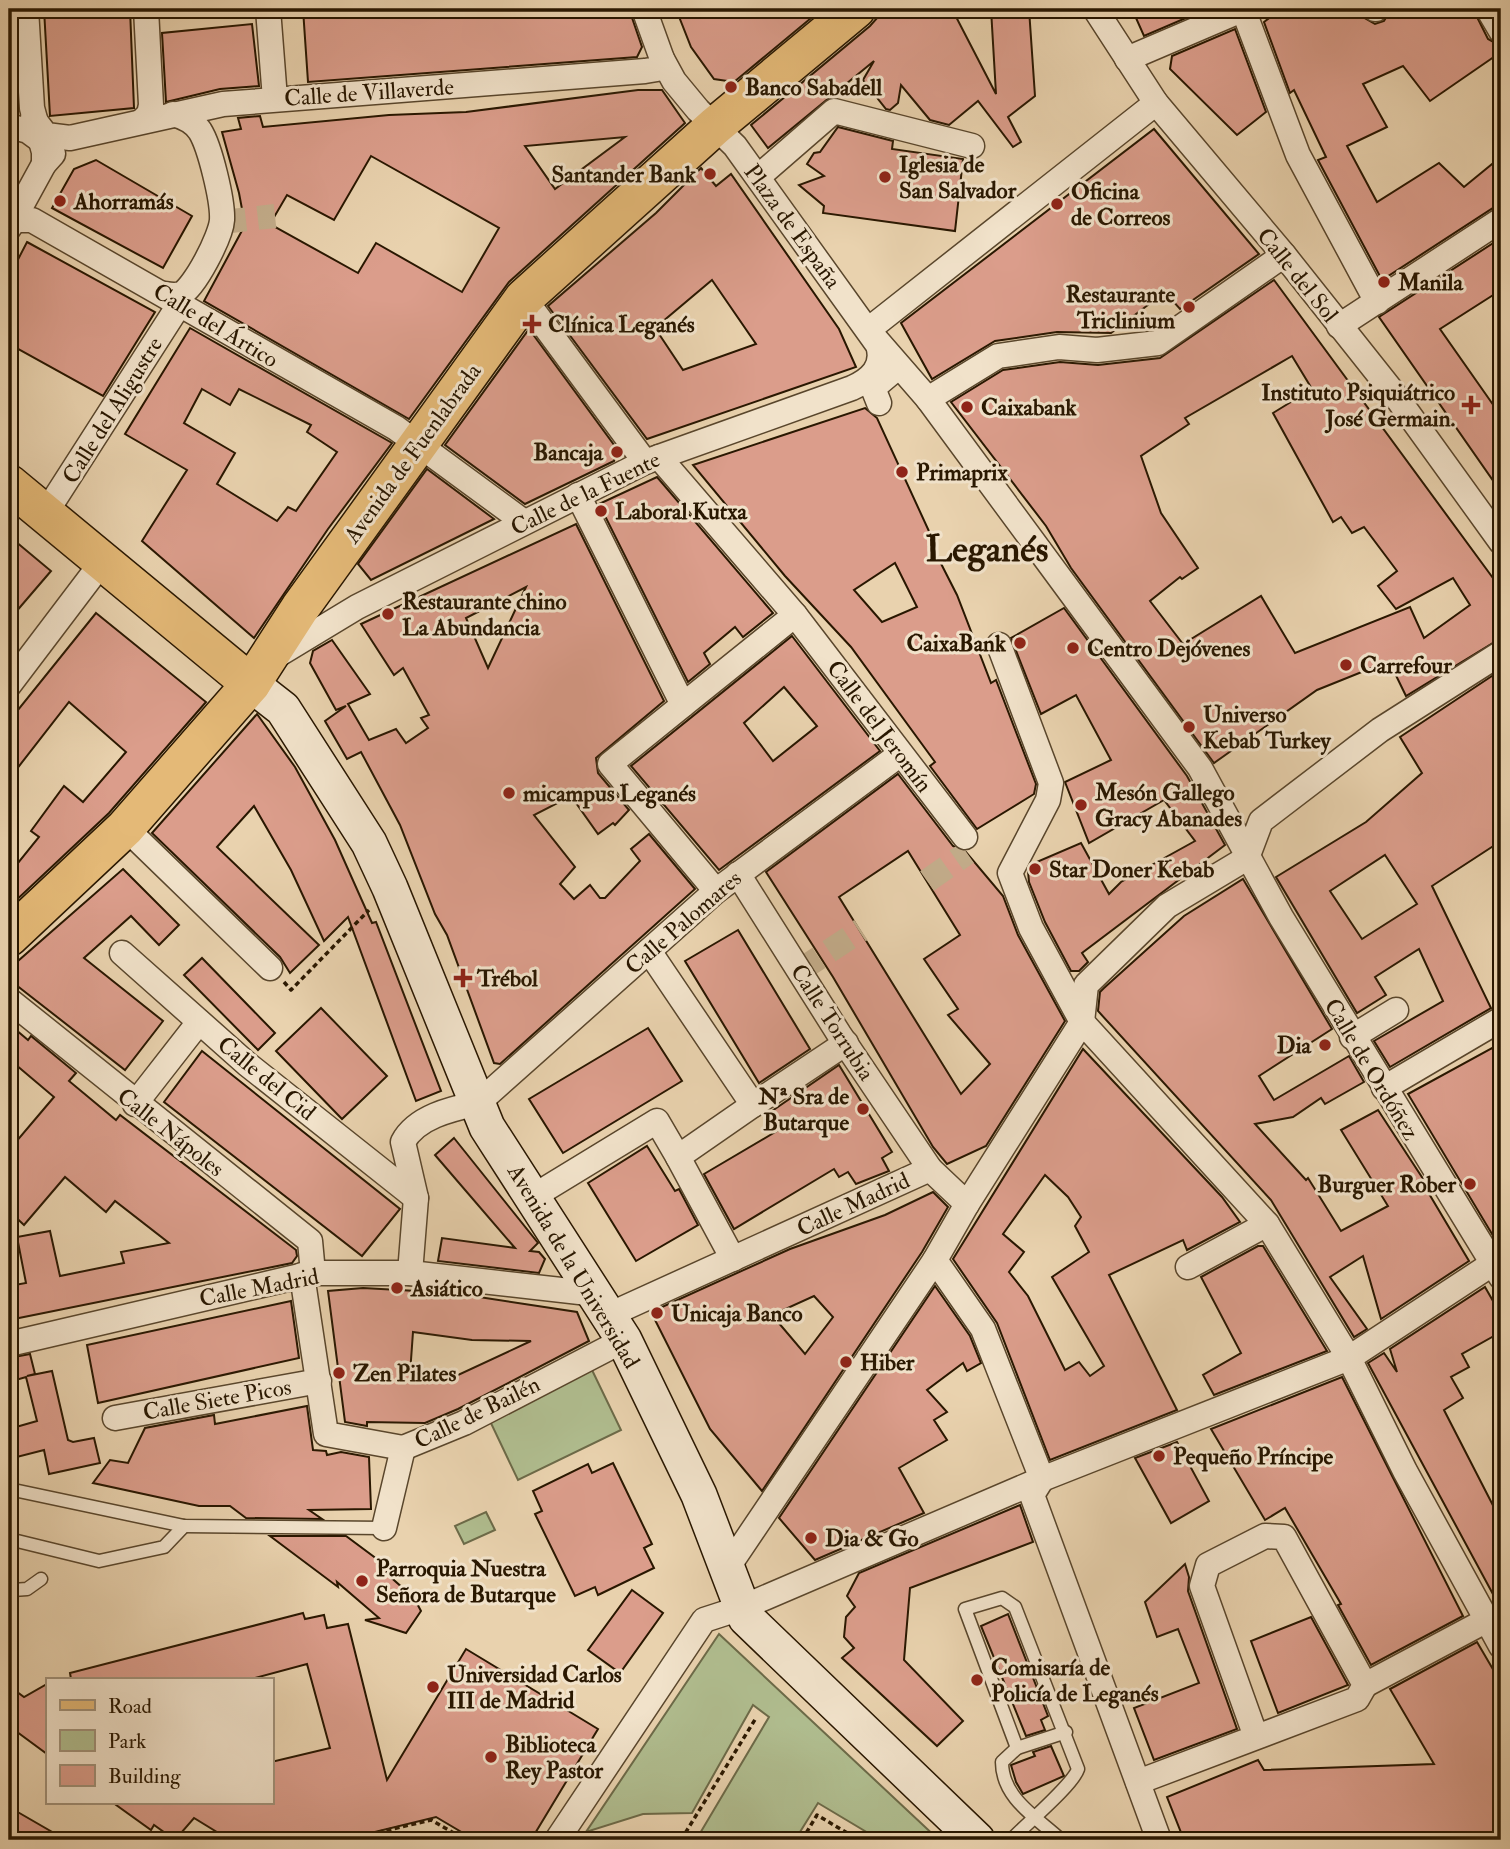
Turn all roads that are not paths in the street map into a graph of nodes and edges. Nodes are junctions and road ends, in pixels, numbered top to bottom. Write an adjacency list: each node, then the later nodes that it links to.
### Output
1 (26, 9): 16 (street)
2 (146, 9): 15 (street)
3 (268, 9): 12 (street)
4 (644, 9): 10 (street, Plaza de España)
5 (856, 9): 18 (main road, Avenida de Fuenlabrada)
6 (1095, 9): 11 (street, Calle del Sol)
7 (1244, 9): 11 (street); 28 (street)
8 (1488, 9): 9 (street)
9 (1501, 31)
10 (662, 59): 12 (street, Calle de Villaverde); 18 (street, Plaza de España)
11 (1127, 59): 13 (street, Calle del Sol)
12 (275, 99): 14 (street, Calle de Villaverde)
13 (1156, 103): 25 (street, Calle del Sol); 30 (street)
14 (173, 114): 15 (street, Calle de Villaverde); 27 (street)
15 (142, 121): 19 (street, Calle de Villaverde)
16 (35, 122): 17 (street, Calle de Villaverde); 19 (street, Calle de Villaverde); 21 (street)
17 (9, 125)
18 (715, 125): 22 (street, Plaza de España); 26 (main road, Avenida de Fuenlabrada)
19 (74, 138): 21 (street, Calle de Villaverde)
20 (972, 146): 22 (street)
21 (44, 164): 24 (street, Calle de Villaverde)
22 (758, 177): 30 (street, Plaza de España)
23 (1501, 220): 28 (street)
24 (10, 227): 27 (street, Calle del Ártico)
25 (1284, 255): 29 (street, Calle del Sol); 32 (street)
26 (524, 298): 34 (main road, Avenida de Fuenlabrada); 35 (street, Calle del Jeromín)
27 (172, 299): 34 (street, Calle del Ártico); 38 (street, Calle del Aligustre)
28 (1377, 302): 29 (street)
29 (1339, 326): 40 (street, Calle del Sol)
30 (868, 330): 31 (street, Calle de Ordóñez); 35 (street, Calle de la Fuente)
31 (900, 365): 32 (street, Calle de Ordóñez); 33 (street)
32 (928, 399): 51 (street, Calle de Ordóñez)
33 (879, 403)
34 (419, 444): 39 (street, Calle del Ártico); 45 (main road, Avenida de Fuenlabrada)
35 (652, 459): 37 (street, Calle de la Fuente); 42 (street, Calle del Jeromín)
36 (9, 484): 38 (main road)
37 (578, 495): 39 (street, Calle de la Fuente); 47 (street)
38 (46, 514): 41 (main road)
39 (524, 522): 45 (street, Calle de la Fuente)
40 (1501, 542)
41 (103, 561): 45 (main road); 46 (street)
42 (795, 615): 47 (street); 48 (street, Calle del Jeromín)
43 (999, 645): 62 (street)
44 (1501, 653): 51 (street)
45 (258, 673): 54 (main road, Avenida de Fuenlabrada); 66 (main road, Avenida de la Universidad)
46 (9, 685)
47 (683, 705): 53 (street)
48 (900, 755): 49 (street, Calle del Jeromín); 52 (street, Calle Palomares)
49 (965, 836)
50 (139, 841): 57 (street)
51 (1247, 858): 62 (street); 63 (street, Calle de Ordóñez)
52 (738, 874): 53 (street, Calle Palomares); 64 (street, Calle Torrubia)
53 (716, 891): 55 (street, Calle Palomares)
54 (9, 937)
55 (649, 951): 66 (street, Calle Palomares); 68 (street)
56 (122, 953): 61 (street, Calle del Cid)
57 (270, 968)
58 (9, 1000): 67 (street, Calle Nápoles)
59 (1396, 1010): 63 (street)
60 (1498, 1021): 65 (street)
61 (199, 1022): 67 (street); 72 (street, Calle del Cid)
62 (1082, 1022): 73 (street); 74 (street)
63 (1352, 1037): 65 (street, Calle de Ordóñez)
64 (846, 1043): 68 (street); 70 (street, Calle Torrubia)
65 (1384, 1088): 78 (street, Calle de Ordóñez)
66 (478, 1103): 71 (main road, Avenida de la Universidad); 72 (street)
67 (135, 1104): 80 (street, Calle Nápoles)
68 (753, 1105): 69 (street)
69 (678, 1157): 71 (street); 75 (street)
70 (930, 1168): 73 (street, Calle Madrid); 75 (street, Calle Madrid)
71 (534, 1196): 81 (main road, Avenida de la Universidad)
72 (416, 1198): 79 (street)
73 (967, 1204): 76 (street)
74 (1267, 1224): 77 (street); 83 (street)
75 (733, 1259): 81 (street, Calle Madrid)
76 (935, 1259): 87 (street); 92 (street)
77 (1188, 1267)
78 (1497, 1270): 83 (street)
79 (410, 1273): 80 (street, Calle Madrid); 81 (street, Calle Madrid)
80 (308, 1274): 82 (street, Calle Madrid); 84 (street, Calle Siete Picos)
81 (610, 1316): 86 (street, Calle de Bailén); 92 (main road, Avenida de la Universidad)
82 (9, 1344)
83 (1349, 1358): 87 (street); 96 (street)
84 (319, 1381): 85 (street, Calle Siete Picos); 86 (street, Calle Siete Picos)
85 (115, 1418)
86 (403, 1448): 90 (street, Calle de Bailén)
87 (1042, 1479): 95 (street); 102 (street)
88 (9, 1491): 89 (lane)
89 (184, 1526): 90 (lane); 91 (lane)
90 (384, 1528)
91 (9, 1539)
92 (728, 1567): 95 (main road, Avenida de la Universidad)
93 (41, 1579): 94 (lane)
94 (9, 1587)
95 (741, 1608): 104 (street); 105 (main road, Avenida de la Universidad)
96 (1487, 1620): 97 (street); 98 (street)
97 (1501, 1646)
98 (1365, 1685): 100 (street); 100 (street)
99 (1066, 1732): 101 (lane); 101 (lane); 103 (lane)
100 (1256, 1737): 102 (street)
101 (1017, 1748): 103 (lane)
102 (1138, 1782): 108 (street)
103 (1034, 1815): 106 (lane); 107 (lane)
104 (557, 1840)
105 (978, 1840)
106 (1010, 1840)
107 (1061, 1840)
108 (1159, 1840)

